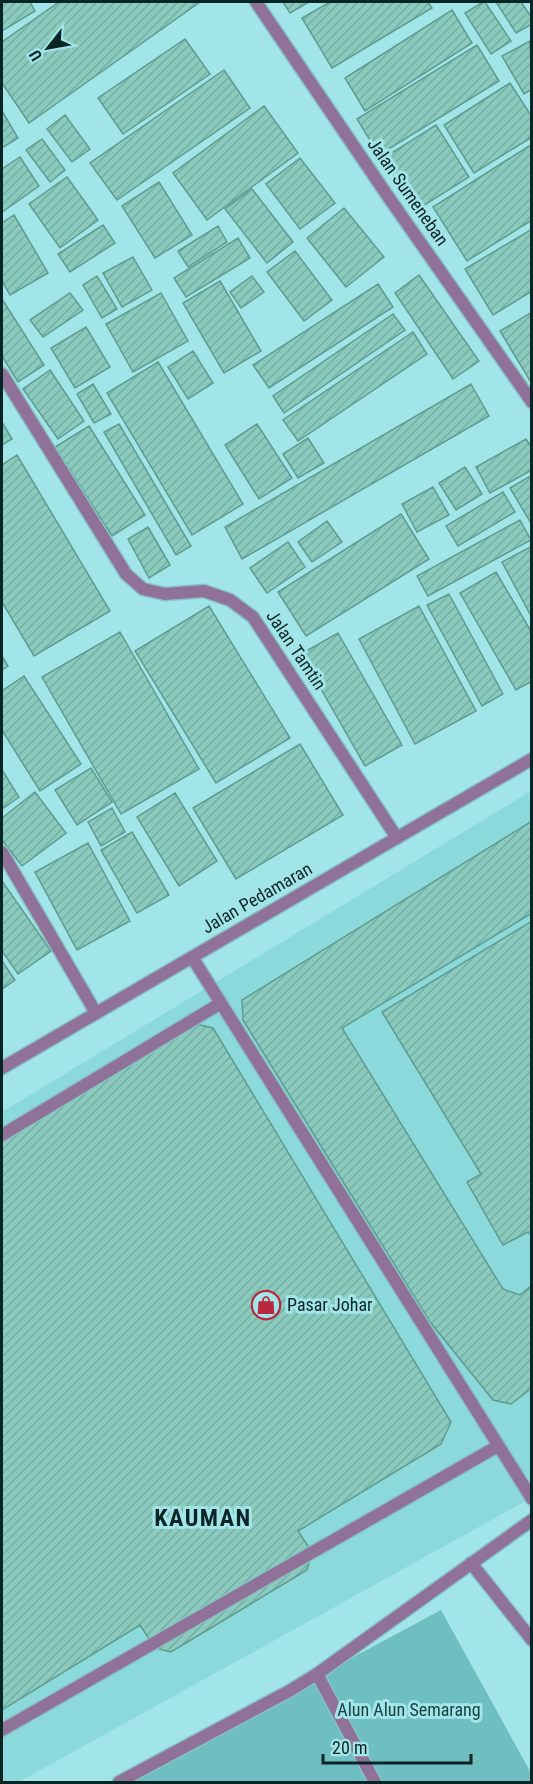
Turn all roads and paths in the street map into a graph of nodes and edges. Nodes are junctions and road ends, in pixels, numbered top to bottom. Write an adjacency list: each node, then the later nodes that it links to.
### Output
1 (256, 2): 3 (street, Jalan Sumeneban)
2 (2, 374): 5 (street, Jalan Tamtin)
3 (531, 402)
4 (531, 759): 5 (street, Jalan Pedamaran)
5 (397, 838): 7 (street, Jalan Pedamaran)
6 (2, 852): 9 (street)
7 (192, 957): 8 (street); 9 (street, Jalan Pedamaran)
8 (221, 1003): 11 (street); 12 (street)
9 (96, 1013): 10 (street, Jalan Pedamaran)
10 (2, 1068)
11 (2, 1135)
12 (498, 1446): 13 (street); 18 (street)
13 (531, 1499)
14 (531, 1520): 15 (street)
15 (471, 1563): 16 (street); 17 (street)
16 (531, 1641)
17 (317, 1674): 19 (street); 20 (street)
18 (2, 1730)
19 (119, 1782)
20 (375, 1782)

